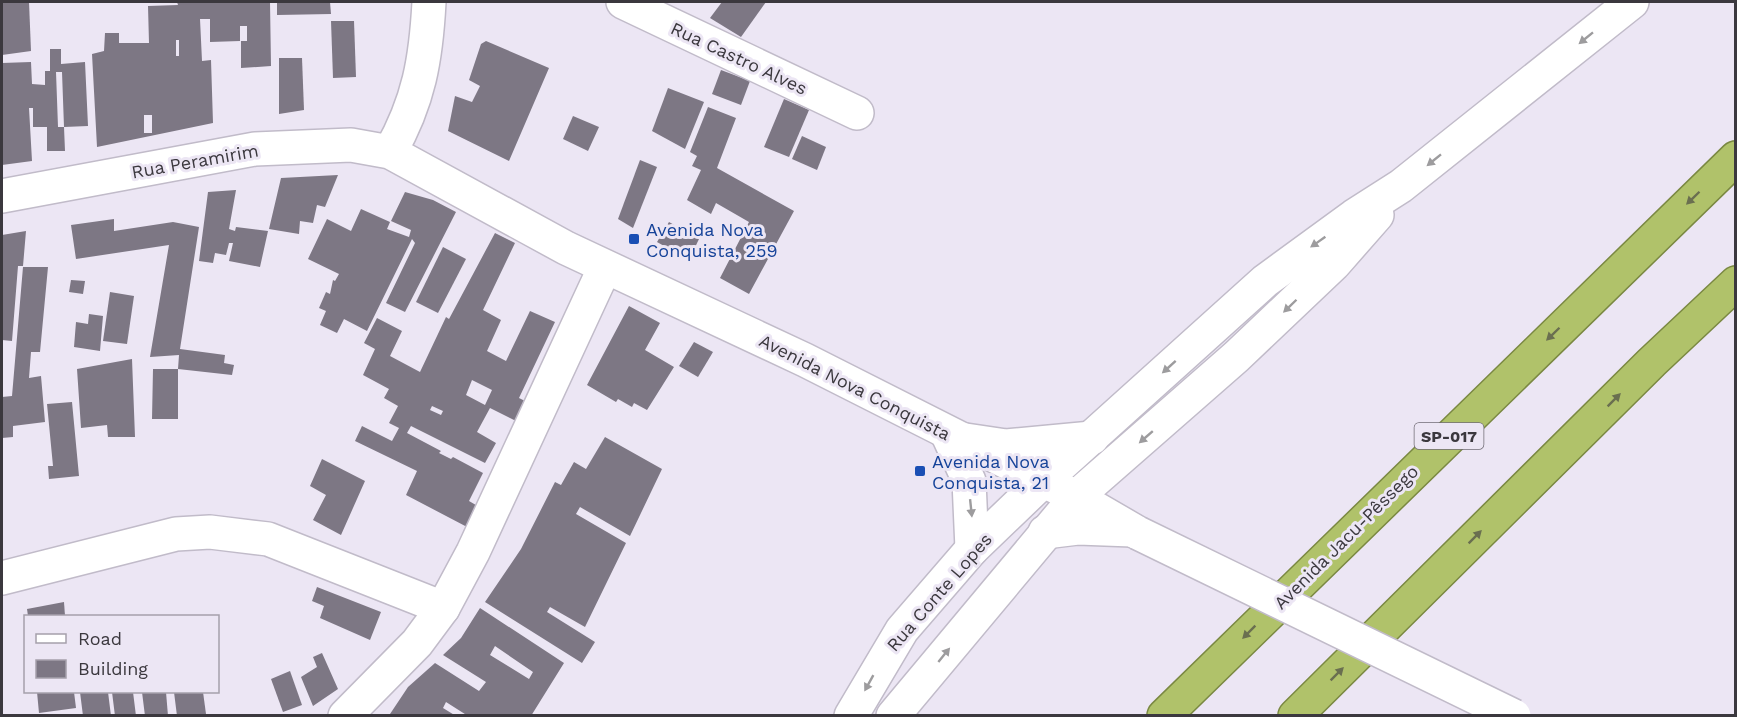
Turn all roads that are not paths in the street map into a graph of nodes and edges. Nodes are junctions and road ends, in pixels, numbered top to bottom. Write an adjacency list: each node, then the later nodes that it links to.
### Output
1 (429, 2): 5 (street)
2 (1632, 2): 7 (street, one-way to 7)
3 (643, 6): 4 (street, Rua Castro Alves)
4 (857, 113)
5 (390, 152): 8 (street, Rua Peramirim); 9 (street, Avenida Nova Conquista)
6 (1736, 158): 23 (highway, Avenida Jacu-Pêssego / SP-017, one-way to 23)
7 (1401, 186): 12 (street, Rua Conte Lopes, one-way to 12); 14 (street, one-way to 14)
8 (2, 196)
9 (605, 267): 11 (street, Avenida Nova Conquista); 19 (street)
10 (1736, 283): 24 (highway, one-way to 10)
11 (953, 436): 12 (street); 13 (street, Avenida Nova Conquista); 17 (street, one-way to 17)
12 (1092, 438): 13 (street, Rua Conte Lopes)
13 (1043, 482): 14 (street, Avenida Nova Conquista); 17 (street, Rua Conte Lopes)
14 (1076, 497): 15 (street, Avenida Nova Conquista); 16 (street)
15 (1135, 531): 16 (street); 25 (street, Avenida Nova Conquista, bridge)
16 (1045, 532): 22 (street, one-way to 16)
17 (972, 549): 21 (street, Rua Conte Lopes, one-way to 21)
18 (2, 578): 19 (street)
19 (443, 608): 20 (street)
20 (345, 716)
21 (851, 716)
22 (892, 716)
23 (1164, 716)
24 (1295, 716)
25 (1514, 716)

